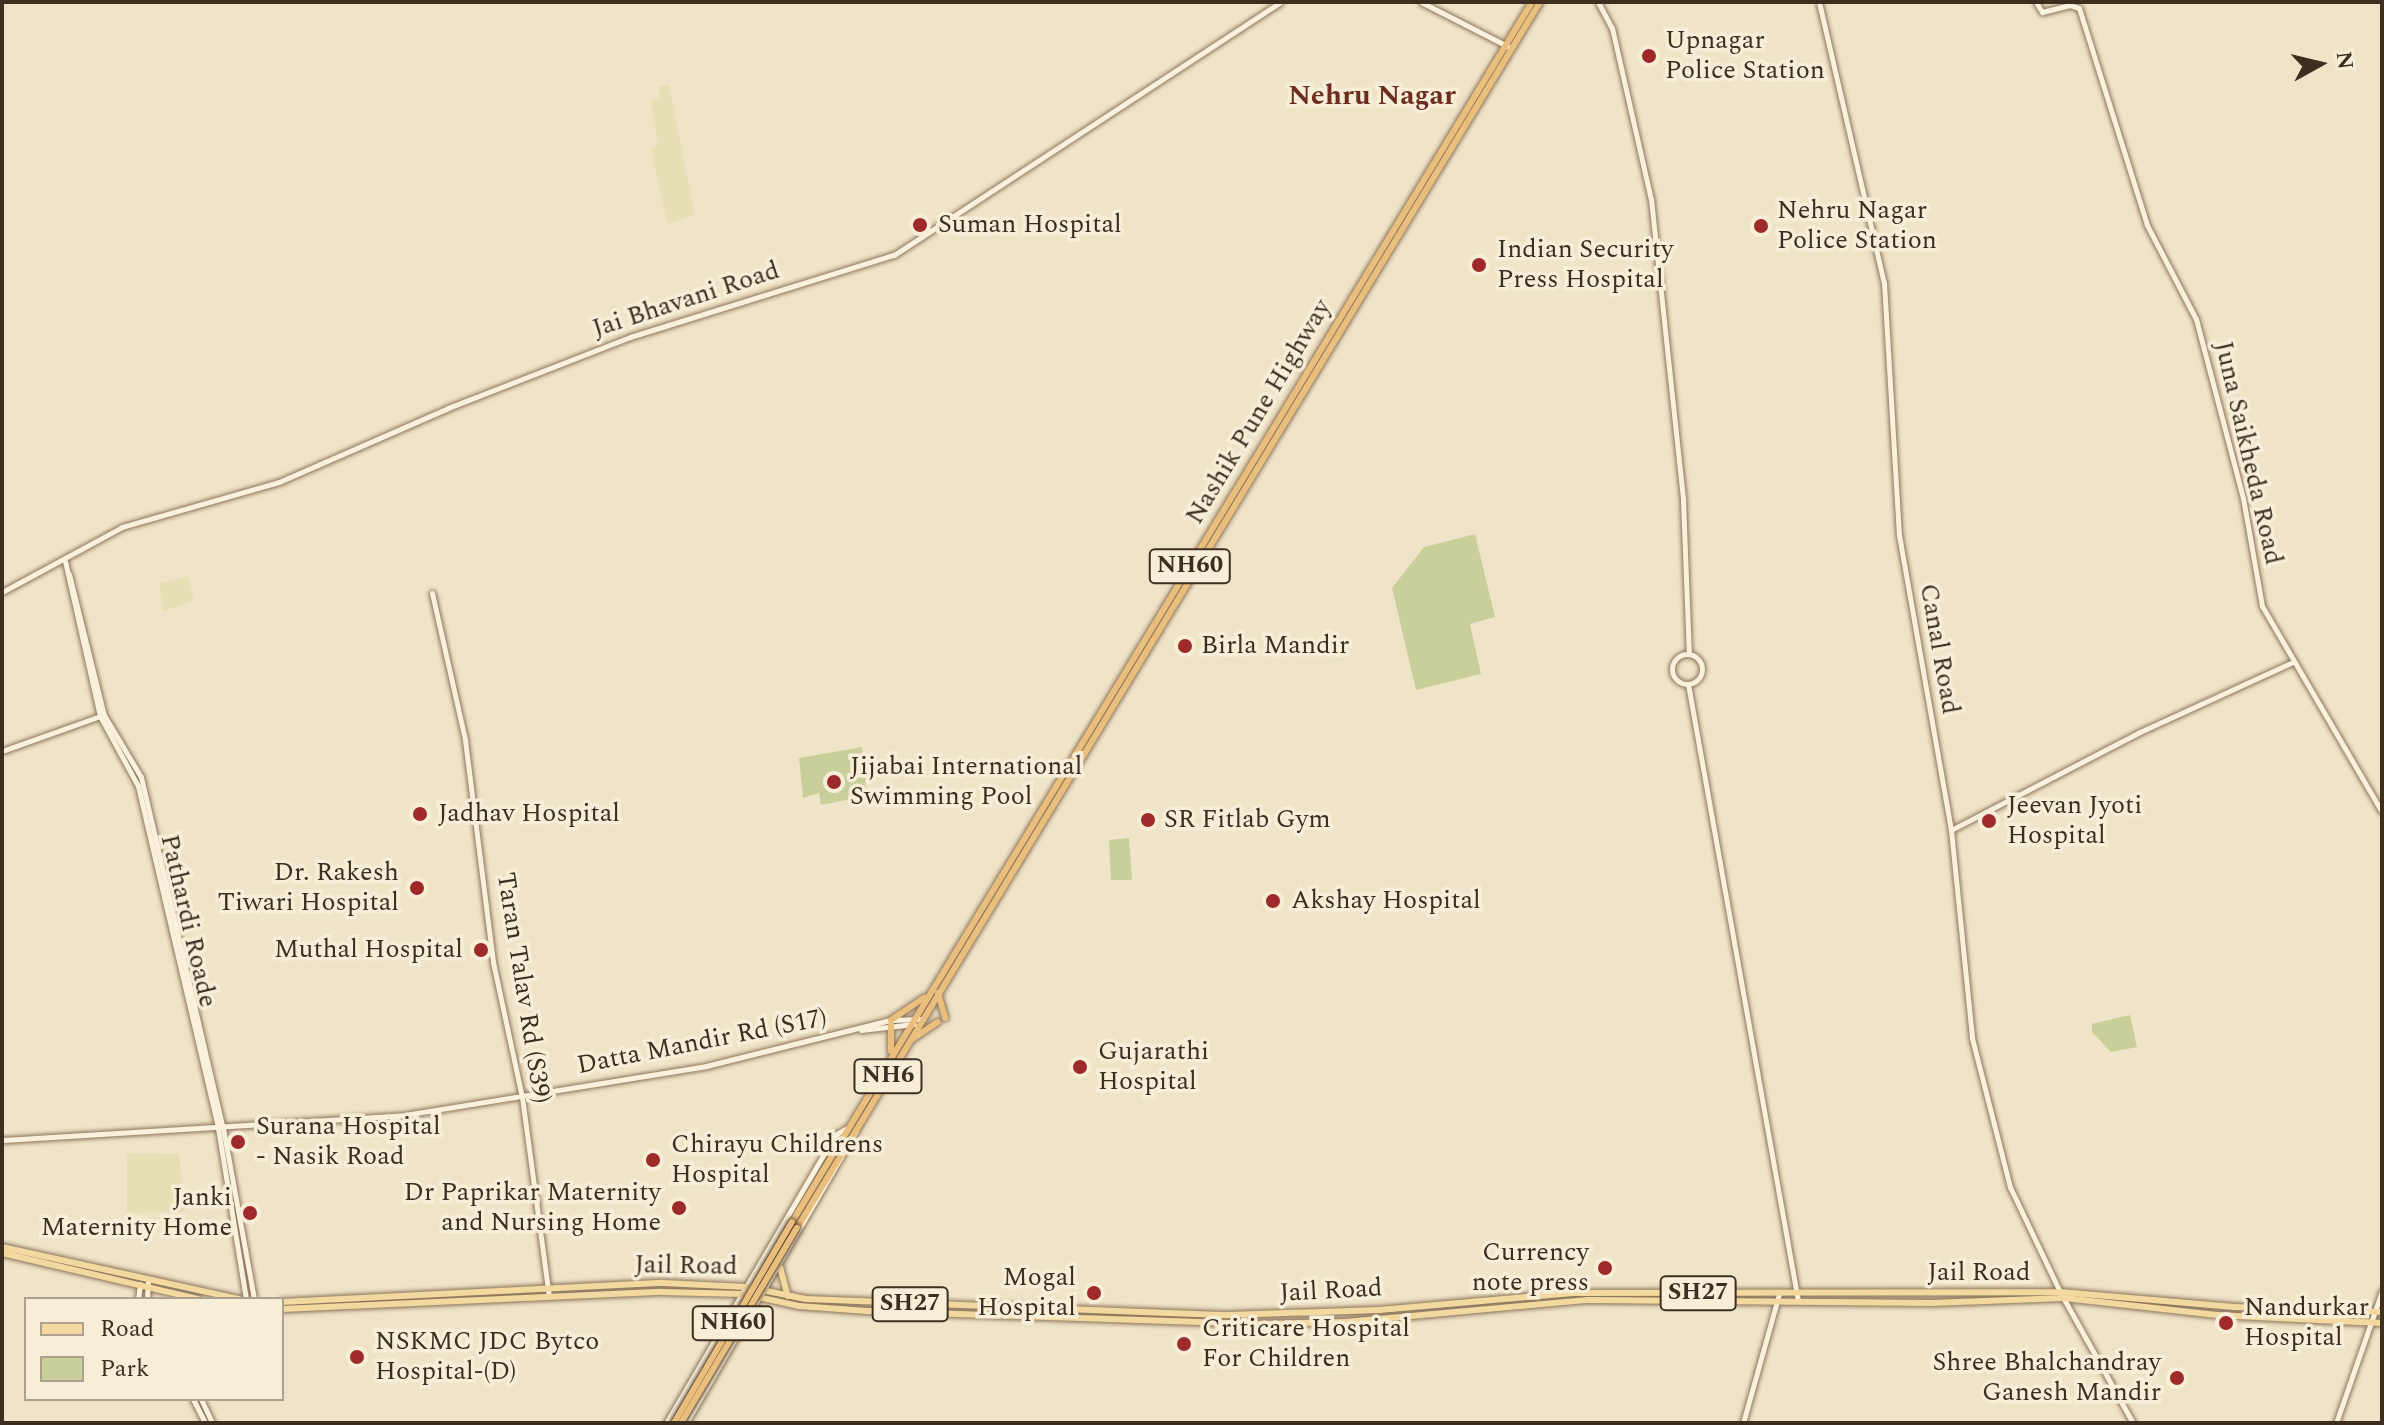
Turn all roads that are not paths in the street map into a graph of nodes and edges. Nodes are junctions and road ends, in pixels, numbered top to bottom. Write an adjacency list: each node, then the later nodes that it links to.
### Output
1 (1280, 2): 9 (street, Jai Bhavani Road)
2 (1421, 2): 8 (street)
3 (1532, 2): 8 (highway, Nashik Pune Highway / NH60)
4 (1540, 2): 8 (highway, Nashik Pune Highway / NH60)
5 (1598, 2): 12 (street)
6 (1819, 2): 18 (street, Canal Road)
7 (2036, 2): 13 (street, Juna Saikheda Road)
8 (1508, 46): 19 (highway, Nashik Pune Highway / NH60); 20 (highway, Nashik Pune Highway / NH60)
9 (65, 561): 10 (street, Jai Bhavani Road); 15 (street, Pathardi Roade)
10 (2, 592)
11 (432, 593): 25 (street, Taran Talav Rd (S39))
12 (1689, 654): 14 (street); 14 (street)
13 (2293, 662): 17 (street, Juna Saikheda Road); 18 (street)
14 (1688, 684): 51 (street)
15 (102, 715): 16 (street); 27 (street, Pathardi Roade)
16 (2, 751)
17 (2382, 812)
18 (1951, 830): 40 (street, Canal Road)
19 (938, 993): 21 (highway, Nashik Pune Highway / NH60); 23 (highway)
20 (927, 997): 21 (highway, Nashik Pune Highway / NH60); 22 (highway)
21 (916, 1021): 22 (street, Datta Mandir Rd (S17)); 23 (highway, Nashik Pune Highway / NH6); 24 (highway, Nashik Pune Highway / NH60)
22 (891, 1023): 24 (highway); 25 (street, Datta Mandir Rd (S17))
23 (907, 1042): 26 (highway, Nashik Pune Highway / NH6)
24 (891, 1055): 28 (highway, Nashik Pune Highway / NH60)
25 (522, 1097): 27 (street, Datta Mandir Rd (S17)); 36 (street, Taran Talav Rd (S39))
26 (856, 1127): 30 (highway, NH6); 34 (street)
27 (221, 1128): 29 (street, Datta Mandir Rd (S17)); 47 (street, Pathardi Roade); 48 (street)
28 (845, 1129): 30 (highway, NH6); 37 (street)
29 (2, 1140)
30 (794, 1225): 63 (highway, NH60, bridge); 64 (highway, NH60, bridge)
31 (2, 1247): 33 (main road)
32 (2, 1253): 33 (main road)
33 (30, 1257): 35 (main road)
34 (780, 1267): 39 (street); 42 (main road)
35 (144, 1285): 43 (street); 44 (street); 45 (main road); 46 (main road)
36 (548, 1288): 37 (main road, Jail Road); 41 (street, Taran Talav Rd (S39)); 52 (main road, Jail Road)
37 (746, 1290): 39 (main road, Jail Road / SH27); 41 (main road, Jail Road); 62 (street)
38 (2382, 1291): 55 (street)
39 (764, 1294): 42 (main road, Jail Road / SH27); 56 (main road, Jail Road / SH27); 64 (street)
40 (2062, 1295): 51 (main road, Jail Road / SH27); 55 (main road, Jail Road / SH27); 57 (main road); 66 (street, Canal Road)
41 (549, 1296): 53 (main road, Jail Road)
42 (788, 1296): 54 (main road, Jail Road / SH27)
43 (139, 1297)
44 (147, 1297)
45 (190, 1297)
46 (225, 1297)
47 (246, 1297)
48 (254, 1297)
49 (1682, 1297): 50 (main road, Jail Road / SH27); 54 (main road, Jail Road / SH27); 56 (main road, Jail Road)
50 (1778, 1297): 51 (main road, Jail Road / SH27); 65 (street)
51 (1798, 1298)
52 (284, 1302)
53 (284, 1309)
54 (1379, 1310): 56 (main road)
55 (2379, 1312): 57 (street)
56 (1379, 1319)
57 (2379, 1322): 67 (street)
58 (194, 1401): 60 (street)
59 (202, 1401): 61 (street)
60 (205, 1423)
61 (212, 1423)
62 (666, 1423)
63 (674, 1423)
64 (684, 1423)
65 (1743, 1423)
66 (2133, 1423)
67 (2336, 1423)

